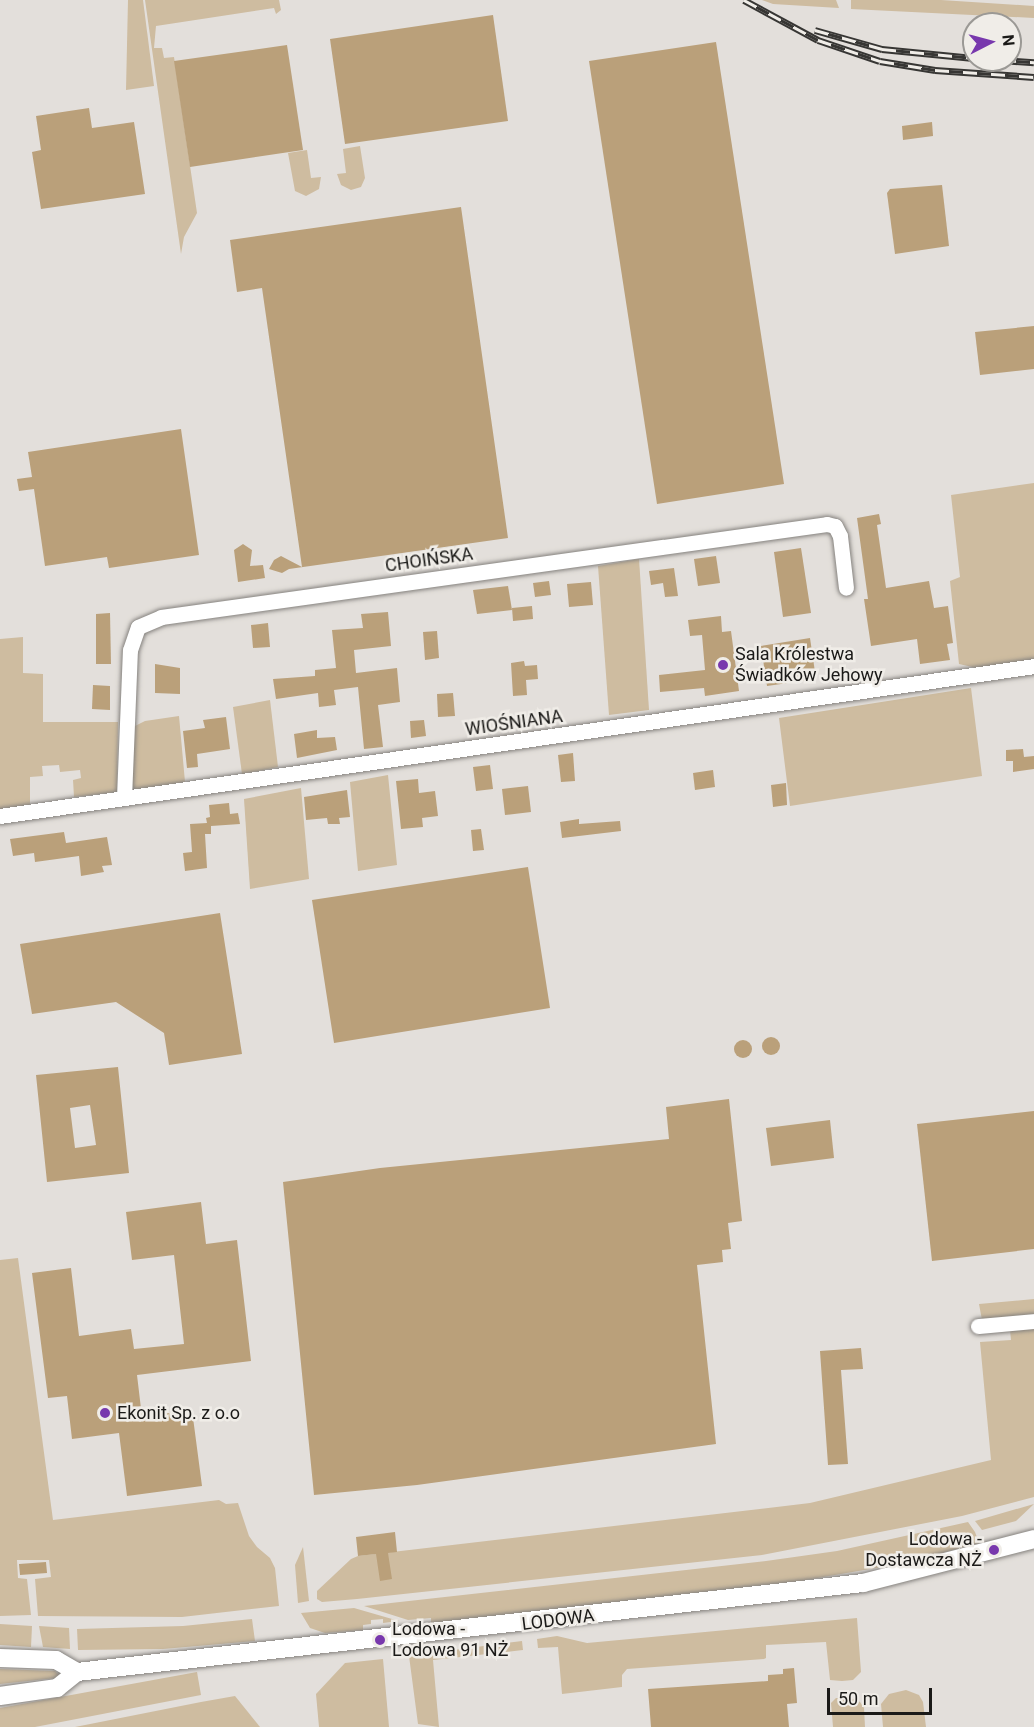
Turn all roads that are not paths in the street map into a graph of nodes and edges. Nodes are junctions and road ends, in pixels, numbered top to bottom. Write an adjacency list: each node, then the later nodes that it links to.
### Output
1 (846, 588): 3 (street, CHOIŃSKA)
2 (1034, 666): 3 (street, WIOŚNIANA)
3 (124, 798): 4 (street, WIOŚNIANA)
4 (0, 816)
5 (1034, 1321): 6 (street)
6 (978, 1326)
7 (1034, 1539): 9 (street, LODOWA)
8 (0, 1658): 9 (street)
9 (77, 1672): 10 (street, LODOWA)
10 (0, 1696)

